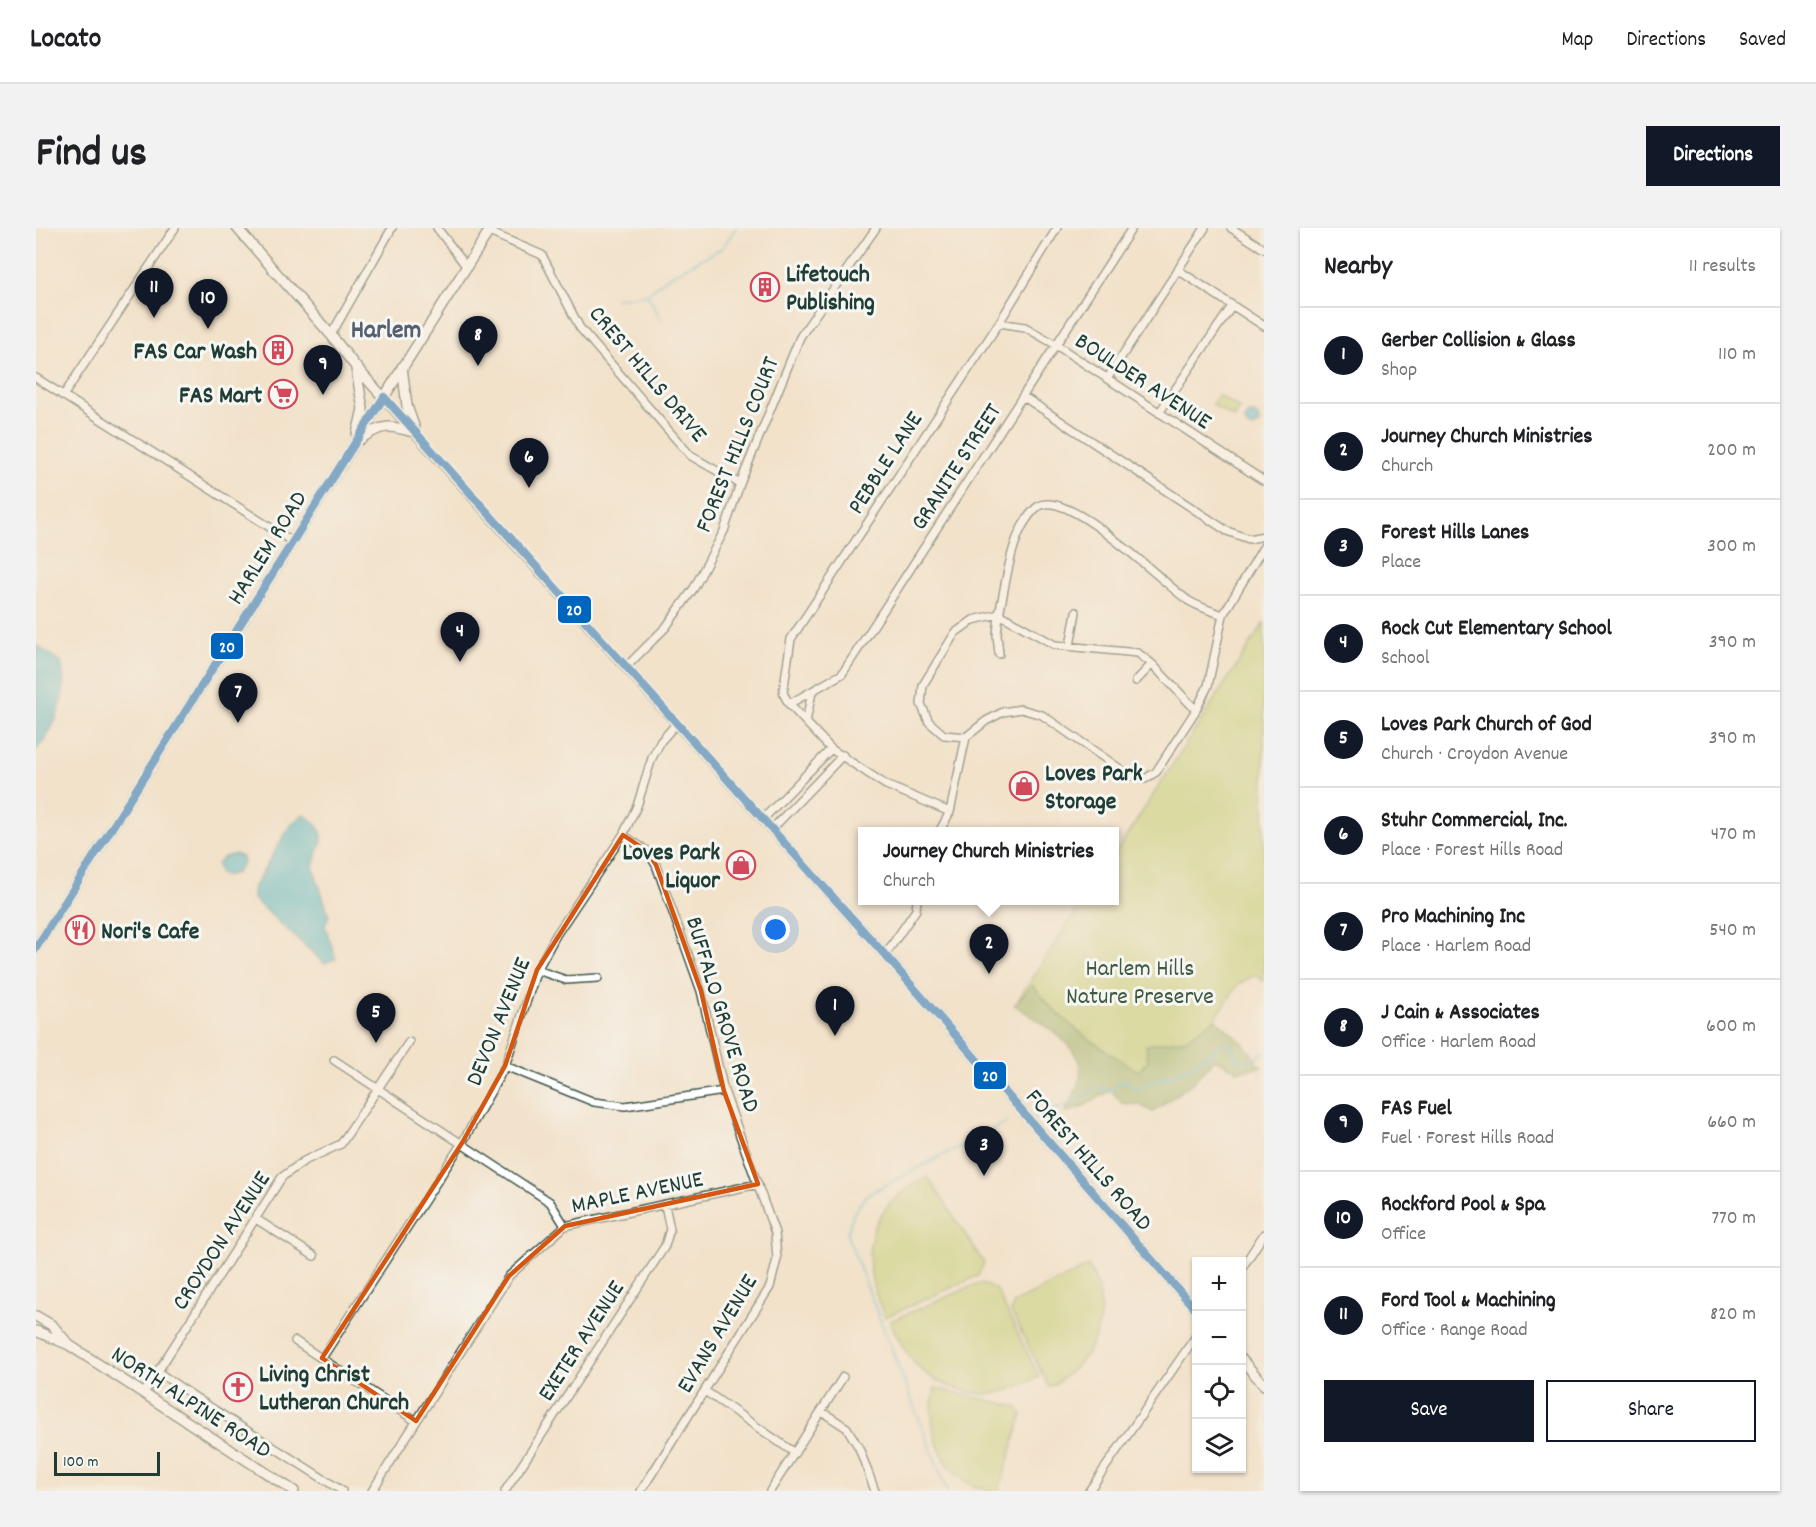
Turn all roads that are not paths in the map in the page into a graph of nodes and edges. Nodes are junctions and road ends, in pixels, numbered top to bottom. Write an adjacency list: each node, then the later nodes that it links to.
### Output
1 (174, 228): 23 (street)
2 (237, 228): 17 (street, FOREST HILLS ROAD)
3 (392, 228): 17 (street)
4 (437, 228): 12 (street)
5 (876, 228): 30 (street, FOREST HILLS COURT)
6 (1057, 228): 15 (street, PEBBLE LANE)
7 (1132, 228): 18 (street, GRANITE STREET)
8 (1205, 228): 13 (street)
9 (1231, 228): 11 (street)
10 (490, 230): 12 (street, HARLEM ROAD); 30 (street, CREST HILLS DRIVE)
11 (1264, 249)
12 (466, 266): 20 (street, HARLEM ROAD)
13 (1178, 270): 14 (street); 22 (street)
14 (1232, 306): 16 (street); 26 (street)
15 (999, 323): 18 (street, BOULDER AVENUE); 43 (street, PEBBLE LANE)
16 (1264, 326)
17 (331, 335): 19 (street, FOREST HILLS ROAD)
18 (1056, 345): 22 (street, BOULDER AVENUE); 25 (street, GRANITE STREET)
19 (356, 367): 24 (street, FOREST HILLS ROAD); 28 (street)
20 (402, 367): 24 (street, HARLEM ROAD); 27 (street)
21 (36, 378): 23 (street)
22 (1107, 379): 26 (street, BOULDER AVENUE)
23 (63, 396): 32 (street)
24 (384, 397): 27 (street, FOREST HILLS ROAD); 28 (street, HARLEM ROAD)
25 (1024, 397): 31 (street); 42 (street, GRANITE STREET)
26 (1159, 413): 29 (street, BOULDER AVENUE)
27 (417, 434): 28 (street); 40 (street, FOREST HILLS ROAD)
28 (355, 443): 32 (street, HARLEM ROAD)
29 (1264, 481)
30 (740, 484): 40 (street, FOREST HILLS COURT)
31 (1264, 536)
32 (292, 542): 56 (street, HARLEM ROAD)
33 (1264, 546): 36 (street)
34 (1076, 612): 37 (street)
35 (999, 614): 36 (street); 37 (street); 38 (street); 47 (street)
36 (1223, 615): 44 (street)
37 (1070, 646): 39 (street)
38 (999, 654)
39 (1152, 664): 41 (street); 44 (street)
40 (625, 668): 46 (street, FOREST HILLS ROAD)
41 (1136, 681)
42 (812, 692): 43 (street, GRANITE STREET); 45 (street)
43 (789, 704): 45 (street)
44 (1196, 710): 47 (street)
45 (806, 722): 48 (street)
46 (676, 724): 51 (street, FOREST HILLS ROAD); 54 (street, DEVON AVENUE)
47 (966, 737): 50 (street)
48 (831, 749): 49 (street); 51 (street)
49 (843, 755): 50 (street); 53 (street)
50 (950, 812): 52 (street)
51 (763, 819): 53 (street, FOREST HILLS ROAD)
52 (941, 827)
53 (772, 829): 57 (street, FOREST HILLS ROAD)
54 (623, 835): 58 (street, DEVON AVENUE); 64 (street, BUFFALO GROVE ROAD)
55 (916, 905): 57 (street)
56 (36, 948)
57 (885, 955): 73 (street, FOREST HILLS ROAD)
58 (537, 970): 59 (street); 62 (street, DEVON AVENUE)
59 (598, 978)
60 (409, 1042): 63 (street, CROYDON AVENUE)
61 (334, 1060): 63 (street)
62 (505, 1066): 64 (street); 65 (street, DEVON AVENUE)
63 (379, 1089): 65 (street); 68 (street, CROYDON AVENUE)
64 (724, 1091): 66 (street, BUFFALO GROVE ROAD)
65 (462, 1143): 69 (street); 79 (street, DEVON AVENUE)
66 (758, 1184): 67 (street, MAPLE AVENUE); 84 (street, EVANS AVENUE)
67 (665, 1205): 69 (street, MAPLE AVENUE); 93 (street, EXETER AVENUE)
68 (256, 1219): 71 (street); 81 (street, CROYDON AVENUE)
69 (565, 1226): 87 (street, MAPLE AVENUE)
70 (1264, 1234): 72 (street)
71 (314, 1256)
72 (1246, 1262)
73 (1192, 1304)
74 (36, 1316): 78 (street, NORTH ALPINE ROAD)
75 (36, 1331): 78 (street, NORTH ALPINE ROAD)
76 (295, 1341): 79 (street)
77 (1192, 1343): 89 (street)
78 (69, 1345): 85 (street, NORTH ALPINE ROAD)
79 (322, 1358): 87 (street)
80 (1246, 1365): 83 (street)
81 (158, 1372): 85 (street, CROYDON AVENUE); 91 (street)
82 (843, 1377): 86 (street)
83 (1264, 1385)
84 (705, 1391): 88 (street); 94 (street, EVANS AVENUE)
85 (144, 1393): 90 (street, NORTH ALPINE ROAD)
86 (821, 1412): 88 (street); 96 (street)
87 (416, 1421): 92 (street, MAPLE AVENUE)
88 (795, 1453): 95 (street)
89 (1092, 1490)
90 (294, 1491)
91 (342, 1491)
92 (372, 1491)
93 (505, 1491)
94 (641, 1491)
95 (770, 1491)
96 (875, 1491)

